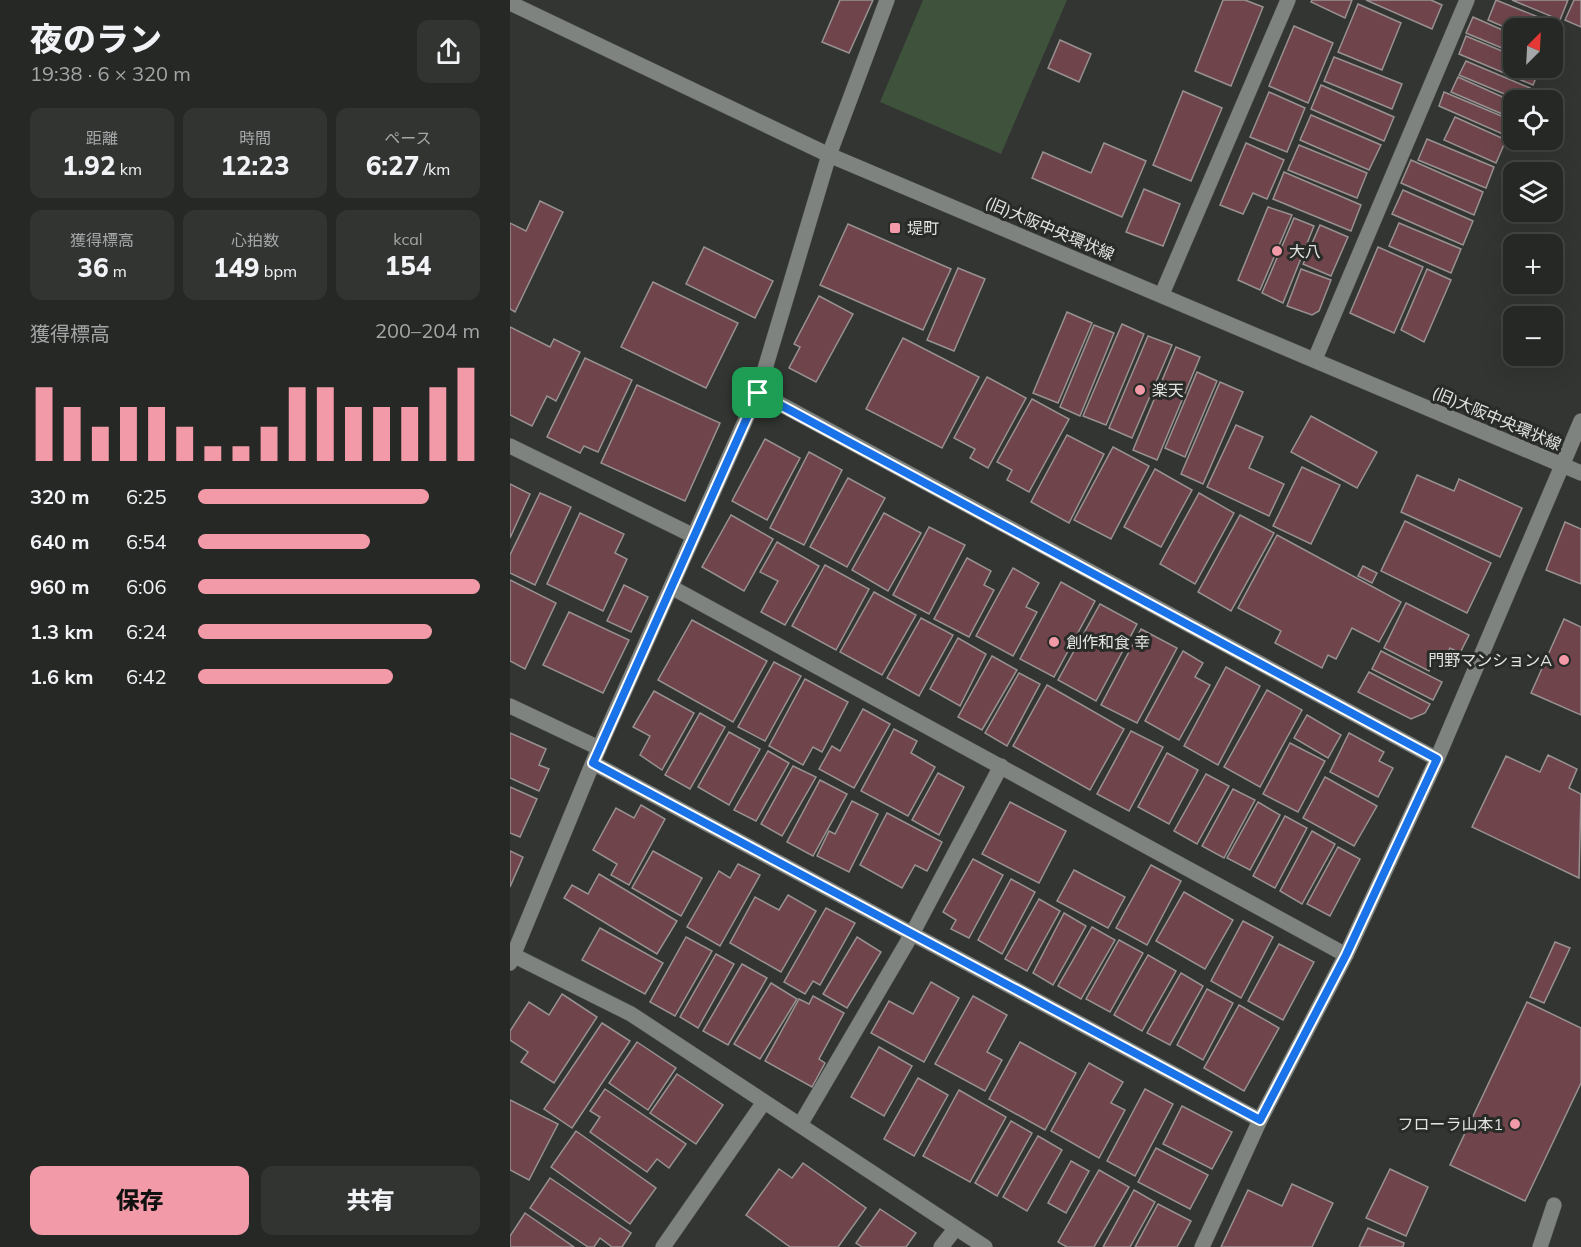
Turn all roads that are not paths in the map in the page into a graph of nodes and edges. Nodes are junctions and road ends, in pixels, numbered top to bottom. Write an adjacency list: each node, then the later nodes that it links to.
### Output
1 (887, 0): 5 (street)
2 (1288, 0): 6 (street)
3 (1467, 0): 7 (street)
4 (510, 3): 5 (street, (旧)大阪中央環状線)
5 (829, 155): 6 (street, (旧)大阪中央環状線); 8 (street)
6 (1162, 294): 7 (street, (旧)大阪中央環状線)
7 (1315, 359): 11 (street, (旧)大阪中央環状線)
8 (758, 393): 13 (street); 17 (street)
9 (1581, 421): 11 (street)
10 (510, 446): 13 (street)
11 (1562, 465): 12 (street, (旧)大阪中央環状線); 17 (street)
12 (1581, 473)
13 (692, 535): 14 (street)
14 (671, 587): 16 (street); 18 (street)
15 (510, 706): 16 (street)
16 (596, 756): 19 (street); 21 (street)
17 (1437, 759): 20 (street)
18 (1000, 766): 19 (street); 20 (street)
19 (912, 934): 23 (street); 24 (street)
20 (1346, 955): 23 (street)
21 (512, 959): 22 (street)
22 (764, 1102): 24 (street); 27 (street)
23 (1260, 1120): 30 (street)
24 (800, 1125): 26 (street)
25 (1554, 1205): 31 (street)
26 (956, 1228): 28 (street); 29 (street)
27 (663, 1247)
28 (941, 1247)
29 (985, 1247)
30 (1203, 1247)
31 (1540, 1247)

